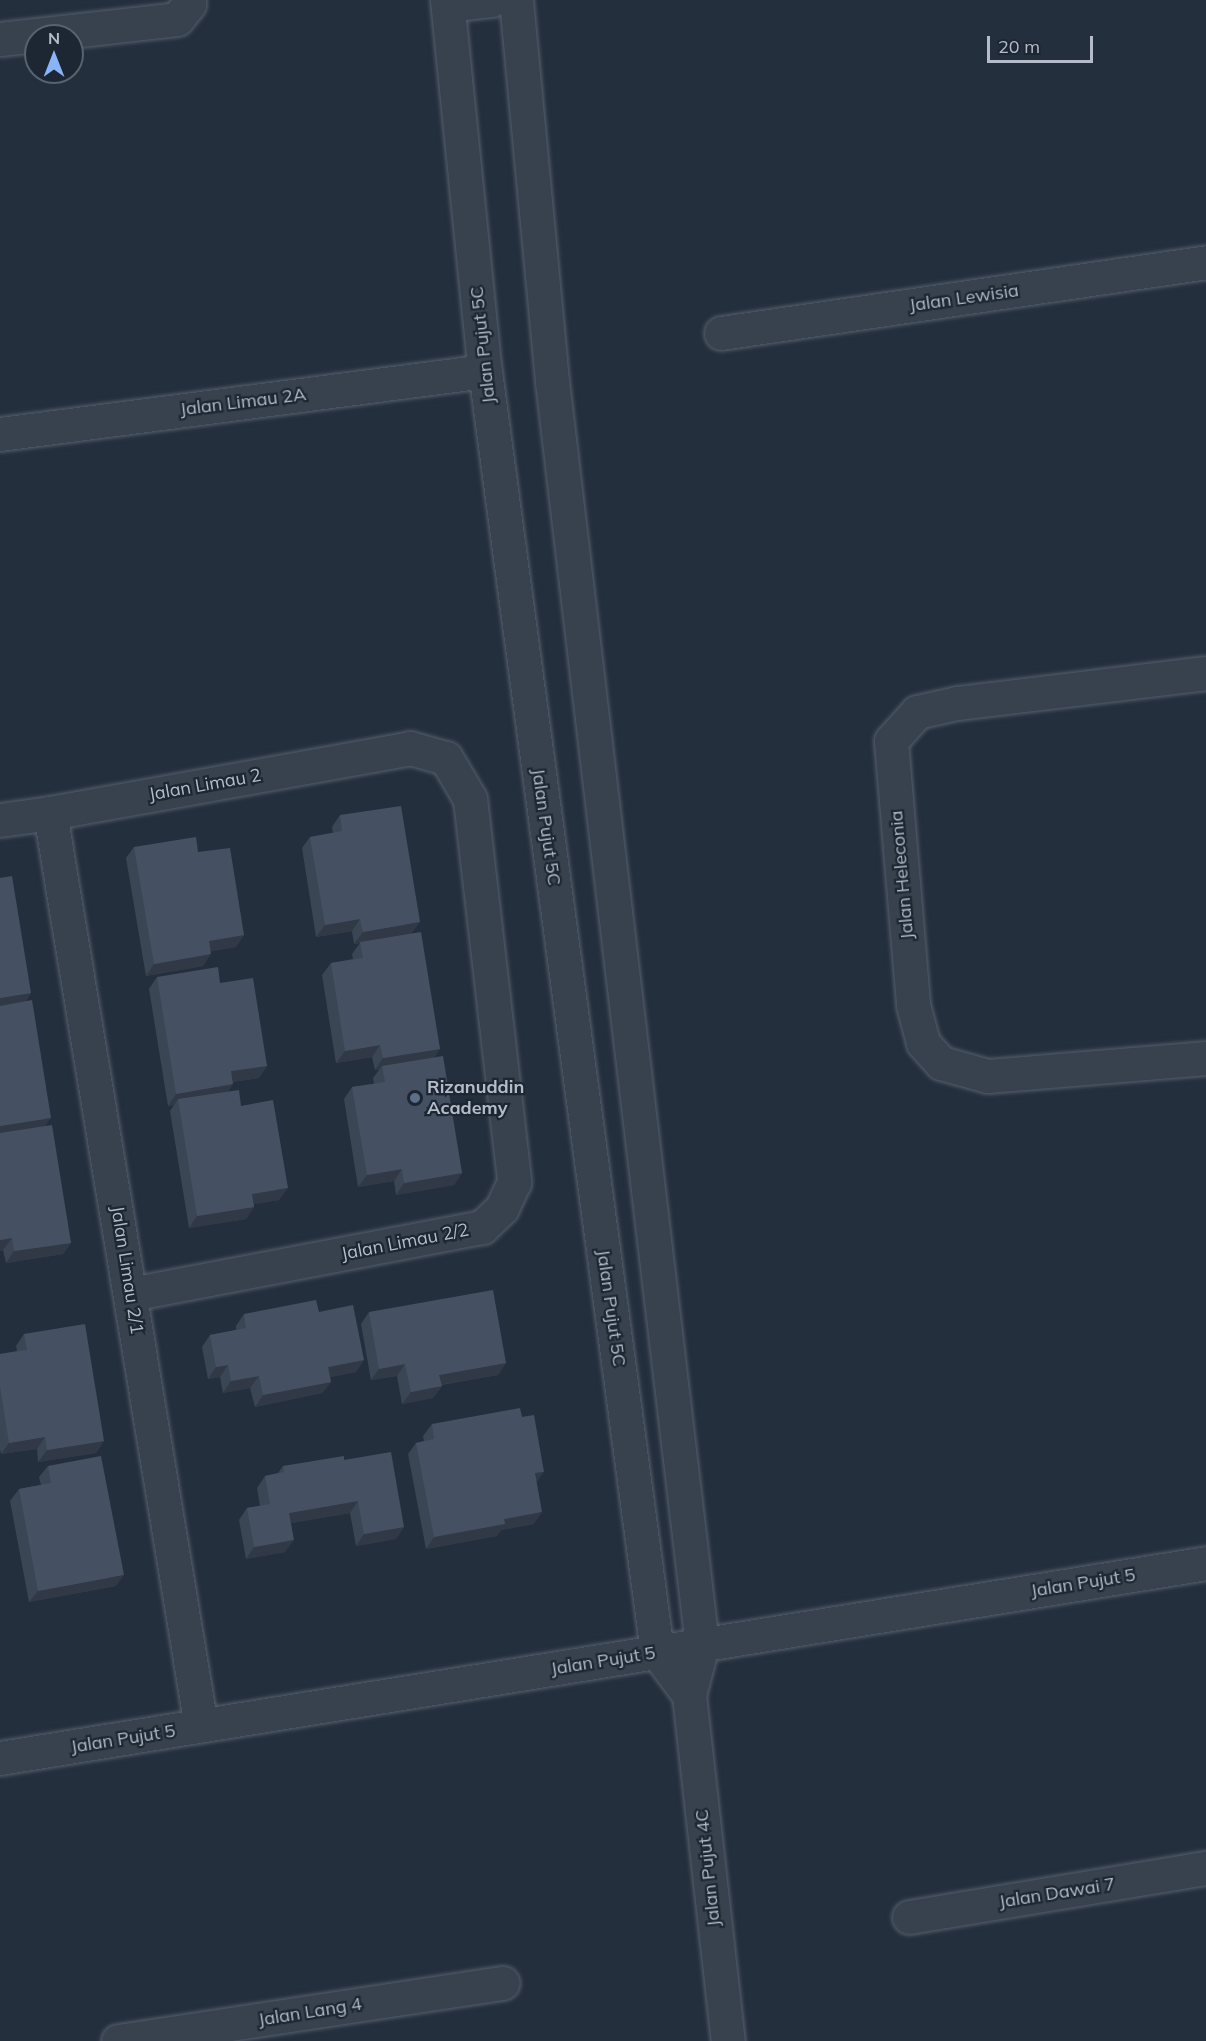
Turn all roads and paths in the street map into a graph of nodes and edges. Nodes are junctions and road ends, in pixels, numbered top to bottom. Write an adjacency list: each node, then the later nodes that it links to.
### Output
1 (189, 0): 5 (street)
2 (492, 0): 4 (street)
3 (516, 0): 17 (street)
4 (447, 2): 8 (street, Jalan Pujut 5C)
5 (0, 39)
6 (1206, 262): 7 (street, Jalan Lewisia)
7 (722, 333)
8 (485, 371): 9 (street, Jalan Limau 2A); 18 (street, Jalan Pujut 5C)
9 (0, 434)
10 (1206, 673): 14 (street, Jalan Heleconia)
11 (410, 748): 12 (street, Jalan Limau 2); 15 (street, Jalan Limau 2/2)
12 (50, 813): 13 (street, Jalan Limau 2); 15 (street, Jalan Limau 2/1)
13 (0, 820)
14 (1206, 1058)
15 (131, 1294): 20 (street, Jalan Limau 2/1)
16 (1206, 1563): 17 (street, Jalan Pujut 5)
17 (702, 1645): 18 (street, Jalan Pujut 5); 19 (street)
18 (657, 1652): 19 (street); 20 (street, Jalan Pujut 5)
19 (689, 1695): 26 (street, Jalan Pujut 4C)
20 (201, 1726): 21 (street, Jalan Pujut 5)
21 (0, 1758)
22 (1206, 1868): 23 (street, Jalan Dawai 7)
23 (909, 1917)
24 (503, 1983): 25 (street, Jalan Lang 4)
25 (118, 2041)
26 (728, 2041)

